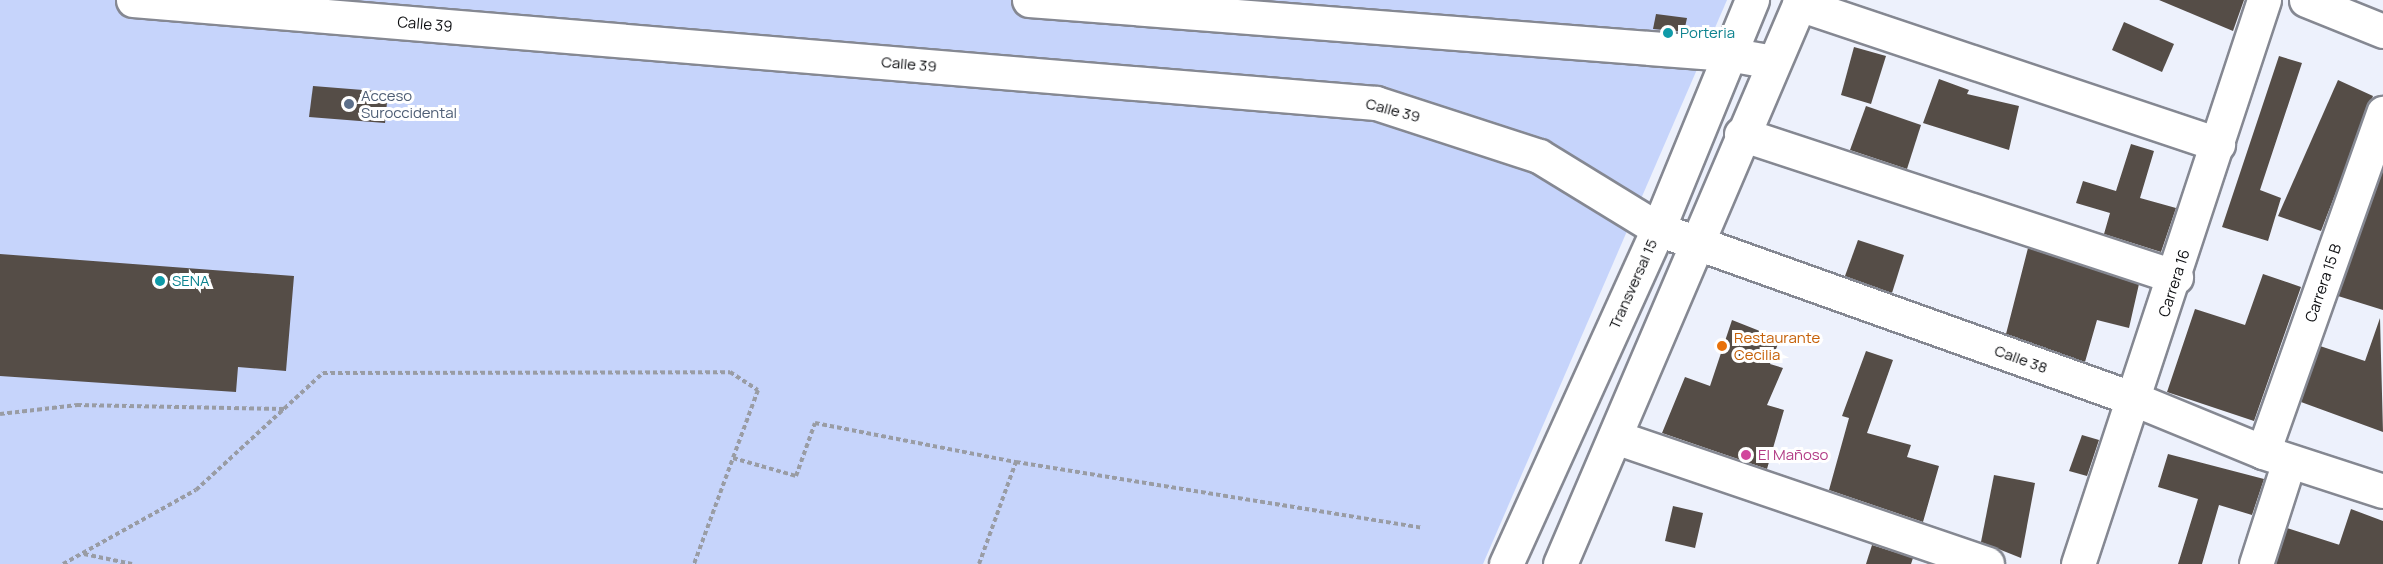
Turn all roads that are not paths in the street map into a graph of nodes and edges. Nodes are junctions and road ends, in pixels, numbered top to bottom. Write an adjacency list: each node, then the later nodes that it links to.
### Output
1 (133, 0): 14 (street, Calle 39)
2 (1029, 0): 7 (street)
3 (1752, 0): 9 (street, Transversal 15)
4 (2264, 0): 13 (street, Carrera 16)
5 (2306, 0): 8 (street)
6 (1800, 2): 10 (street); 13 (street)
7 (1366, 13): 9 (street)
8 (2383, 31)
9 (1728, 54): 10 (street); 14 (street, Transversal 15)
10 (1773, 62): 12 (street)
11 (2383, 113): 19 (street, Carrera 15 B)
12 (1741, 135): 15 (street); 16 (street)
13 (2218, 144): 16 (street, Carrera 16)
14 (1658, 229): 15 (street, Calle 38); 21 (street, Transversal 15)
15 (1698, 243): 17 (street, Calle 38); 18 (street)
16 (2176, 277): 17 (street, Carrera 16)
17 (2134, 399): 19 (street, Calle 38); 24 (street, Carrera 16)
18 (1615, 438): 22 (street); 23 (street)
19 (2276, 457): 20 (street, Calle 38); 25 (street, Carrera 15 B)
20 (2383, 491)
21 (1506, 564)
22 (1560, 564)
23 (1987, 564)
24 (2078, 564)
25 (2256, 564)

